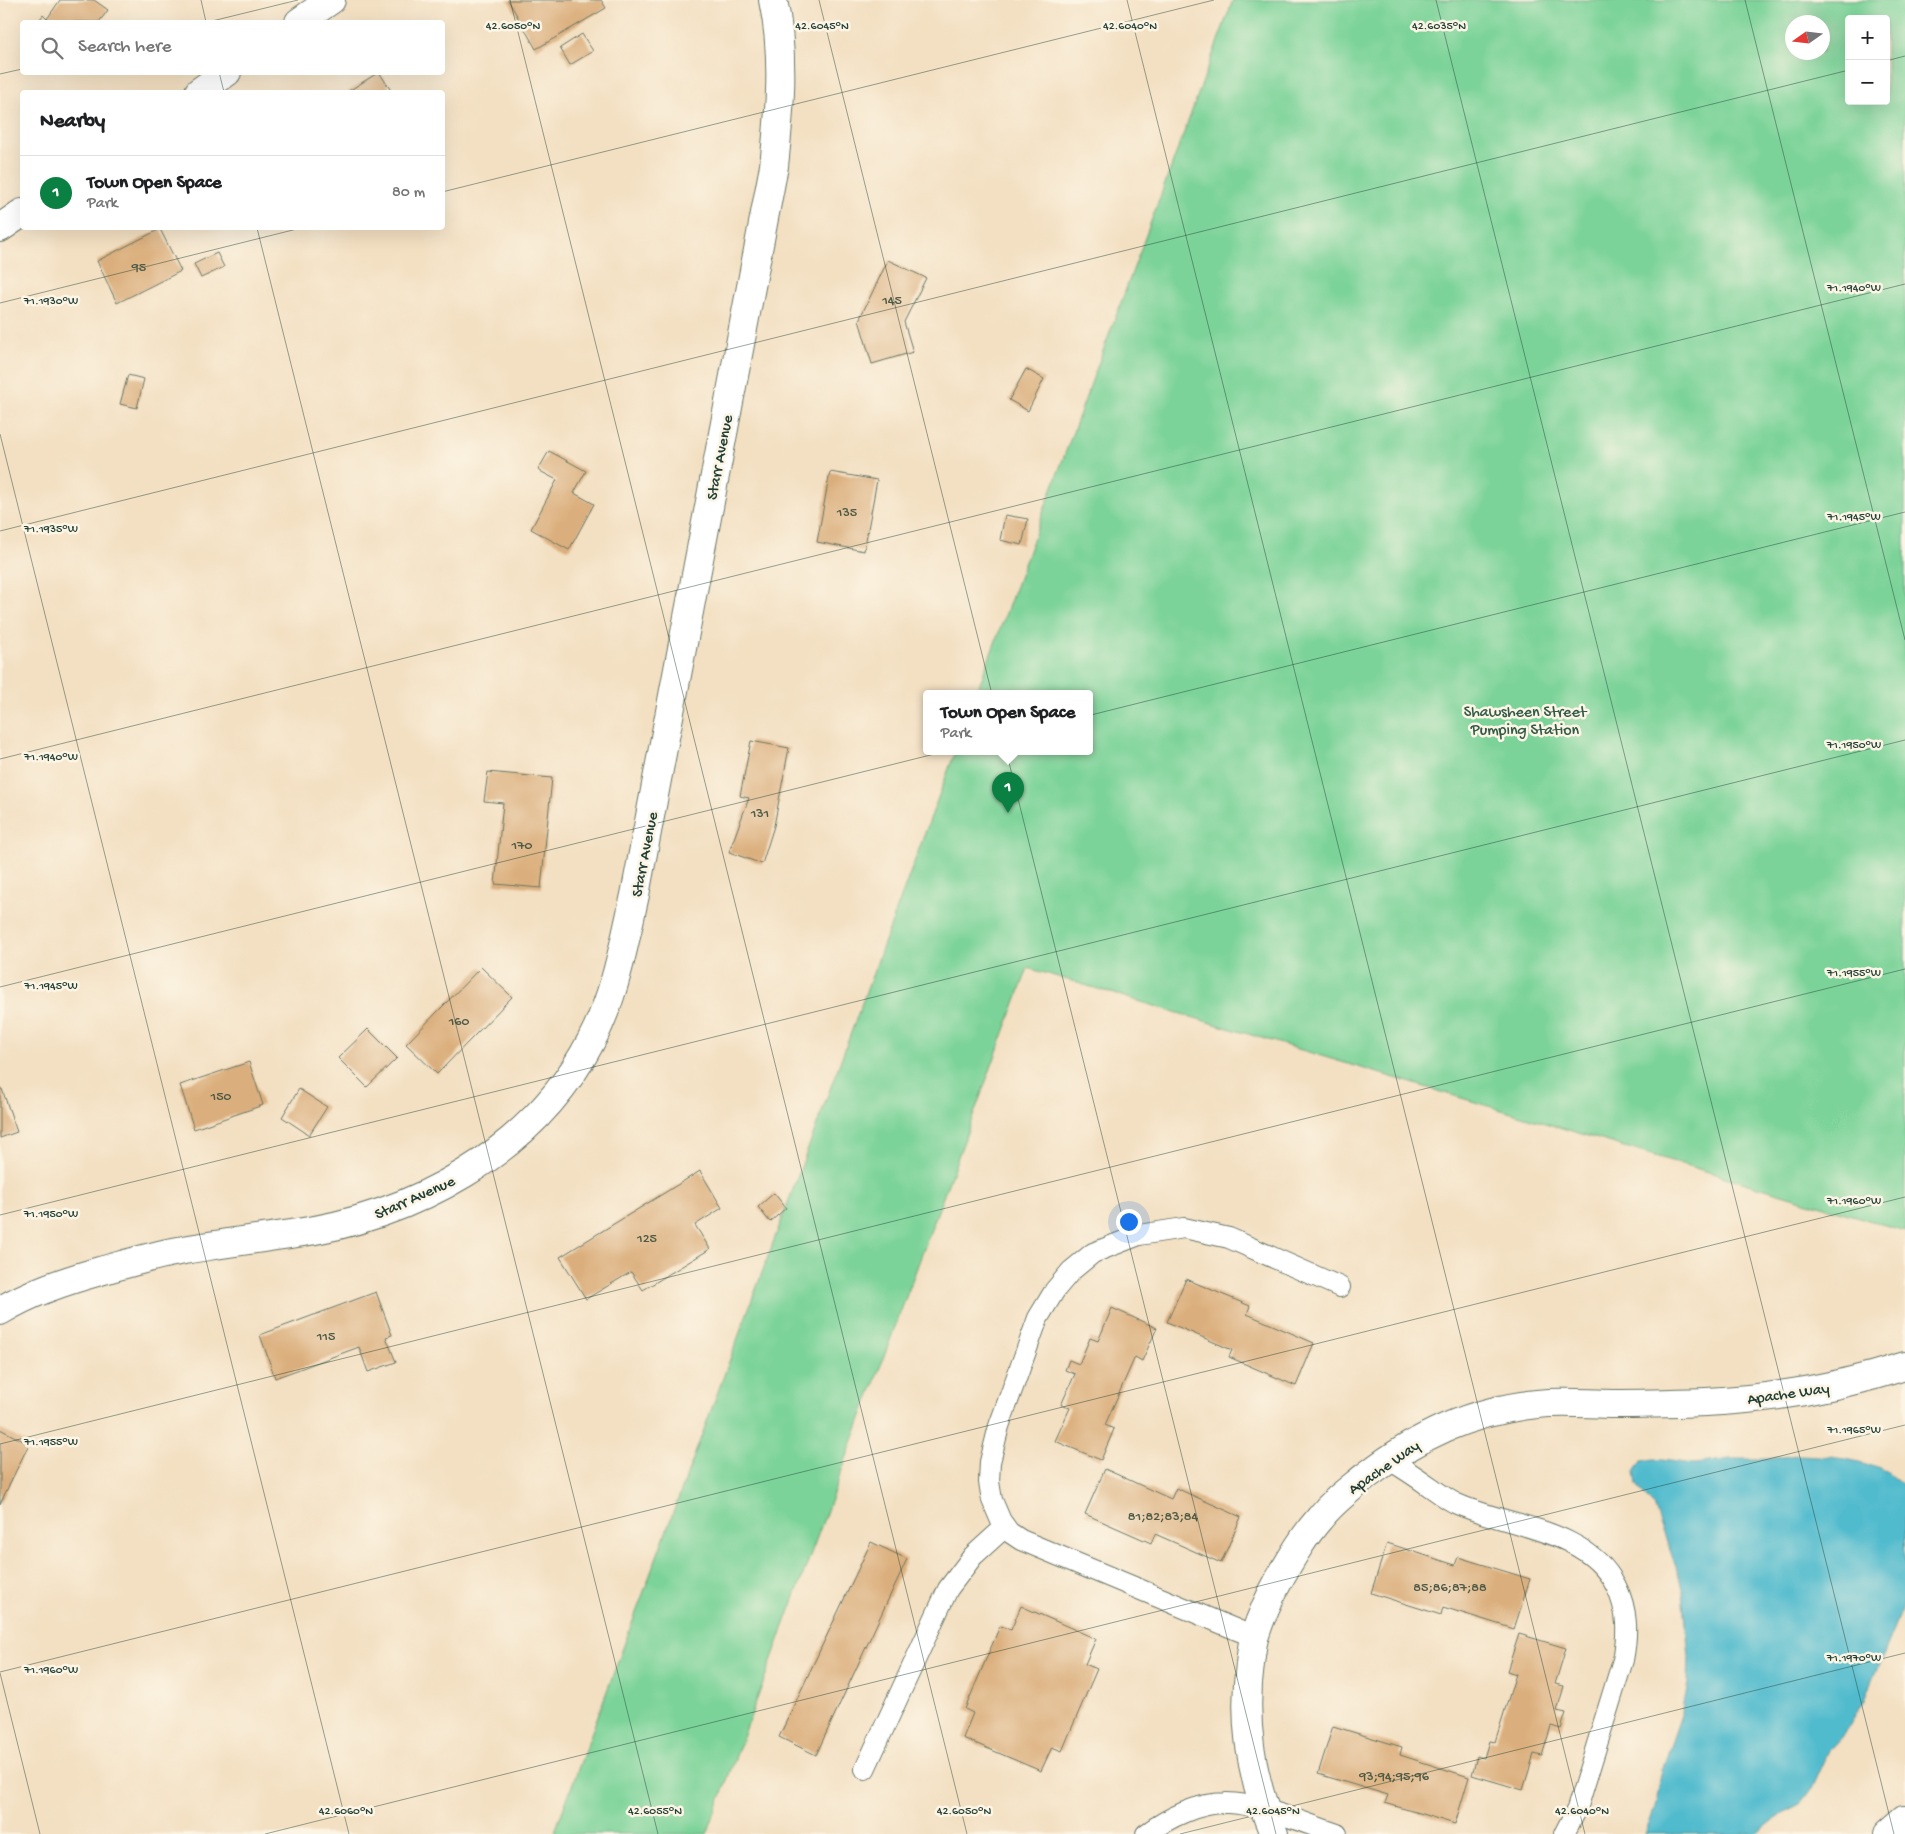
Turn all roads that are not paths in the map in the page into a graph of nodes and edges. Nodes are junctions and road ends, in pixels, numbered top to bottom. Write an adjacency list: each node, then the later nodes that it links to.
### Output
1 (331, 0): 3 (street)
2 (774, 0): 9 (street, Starr Avenue)
3 (302, 20)
4 (224, 75): 5 (street)
5 (202, 90)
6 (20, 214): 7 (street)
7 (0, 228)
8 (1340, 1287): 12 (lane)
9 (0, 1311)
10 (1905, 1366): 11 (street, Apache Way)
11 (1388, 1459): 13 (street, Apache Way); 19 (lane)
12 (1005, 1527): 13 (lane); 14 (lane)
13 (1254, 1637): 16 (street, Apache Way)
14 (865, 1769)
15 (1905, 1820): 20 (street)
16 (1269, 1822): 17 (lane); 18 (lane)
17 (1146, 1834)
18 (1337, 1834)
19 (1564, 1834)
20 (1890, 1834)

